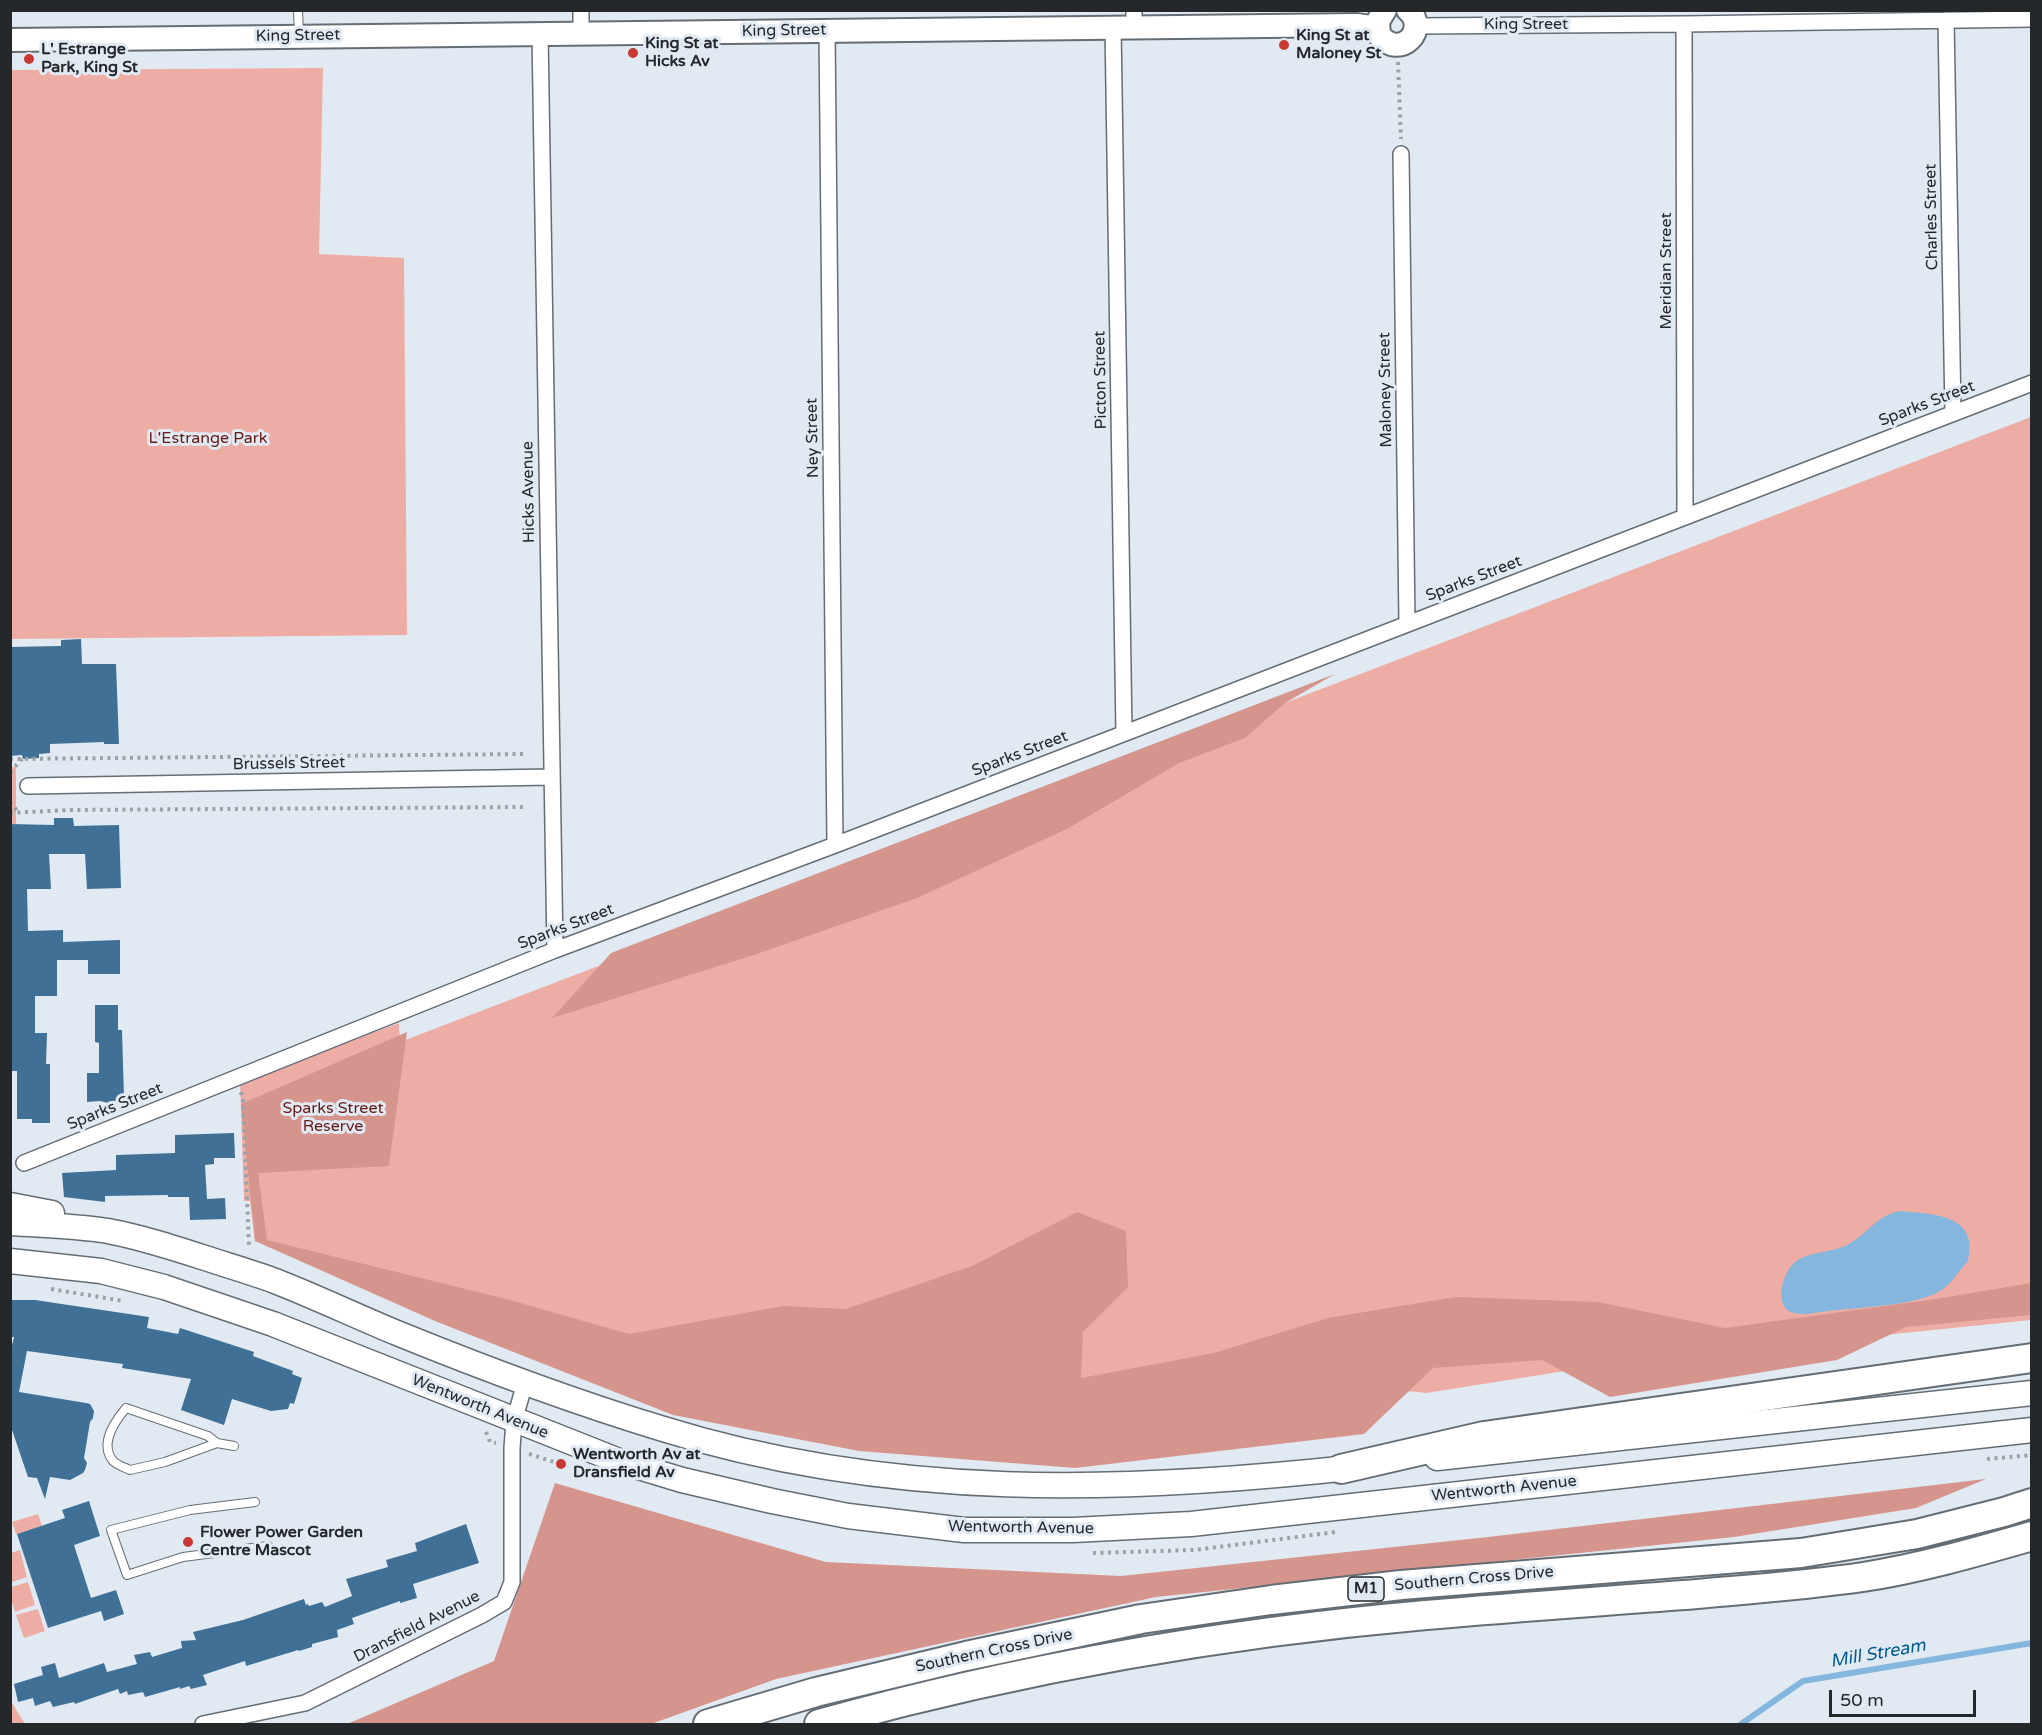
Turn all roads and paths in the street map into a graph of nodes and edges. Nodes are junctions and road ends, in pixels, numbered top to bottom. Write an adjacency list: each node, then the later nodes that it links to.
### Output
1 (298, 10): 12 (lane)
2 (1859, 16): 6 (street, King Street); 9 (street, King Street)
3 (1412, 18): 4 (main road); 9 (street, King Street)
4 (1381, 19): 7 (main road, King Street)
5 (2031, 19): 6 (street, King Street)
6 (1946, 20): 17 (street, Charles Street)
7 (1127, 21): 10 (main road, King Street); 20 (street, Picton Street)
8 (581, 22): 10 (main road, King Street); 11 (main road, King Street)
9 (1684, 24): 18 (street, Meridian Street)
10 (827, 30): 31 (street, Ney Street)
11 (540, 33): 12 (main road, King Street); 25 (street, Hicks Avenue)
12 (299, 36): 13 (main road, King Street)
13 (10, 40)
14 (1398, 61): 15 (path)
15 (1401, 154): 19 (street, Maloney Street)
16 (2031, 383): 17 (street, Sparks Street)
17 (1953, 413): 18 (street, Sparks Street)
18 (1685, 517): 19 (street, Sparks Street)
19 (1407, 624): 20 (street, Sparks Street)
20 (1124, 733): 31 (street, Sparks Street)
21 (525, 754): 23 (path)
22 (10, 759): 23 (path)
23 (22, 759): 24 (path)
24 (10, 772)
25 (551, 777): 26 (street, Brussels Street); 32 (street, Hicks Avenue)
26 (28, 786)
27 (10, 802): 30 (path)
28 (527, 807): 30 (path)
29 (10, 813): 30 (path)
30 (19, 813)
31 (835, 845): 32 (street, Sparks Street)
32 (555, 950): 34 (street, Sparks Street)
33 (240, 1088): 38 (path)
34 (24, 1163)
35 (10, 1205): 37 (main road)
36 (10, 1223): 37 (main road)
37 (106, 1231): 43 (main road)
38 (249, 1247)
39 (10, 1261): 45 (main road, Wentworth Avenue)
40 (46, 1288): 41 (path)
41 (131, 1302)
42 (2031, 1358): 51 (highway)
43 (525, 1383): 45 (street, Dransfield Avenue); 51 (main road)
44 (2031, 1393): 51 (main road)
45 (514, 1421): 47 (main road, Wentworth Avenue); 56 (street, Dransfield Avenue)
46 (475, 1428): 48 (path, Wentworth Avenue)
47 (2031, 1430)
48 (490, 1442)
49 (217, 1443): 49 (lane); 50 (lane)
50 (234, 1446)
51 (1341, 1468)
52 (255, 1502): 55 (lane)
53 (2031, 1503): 57 (highway, Southern Cross Drive / M1)
54 (2031, 1536): 58 (highway, Southern Cross Drive / M1)
55 (268, 1546)
56 (203, 1725)
57 (708, 1725)
58 (819, 1725)

